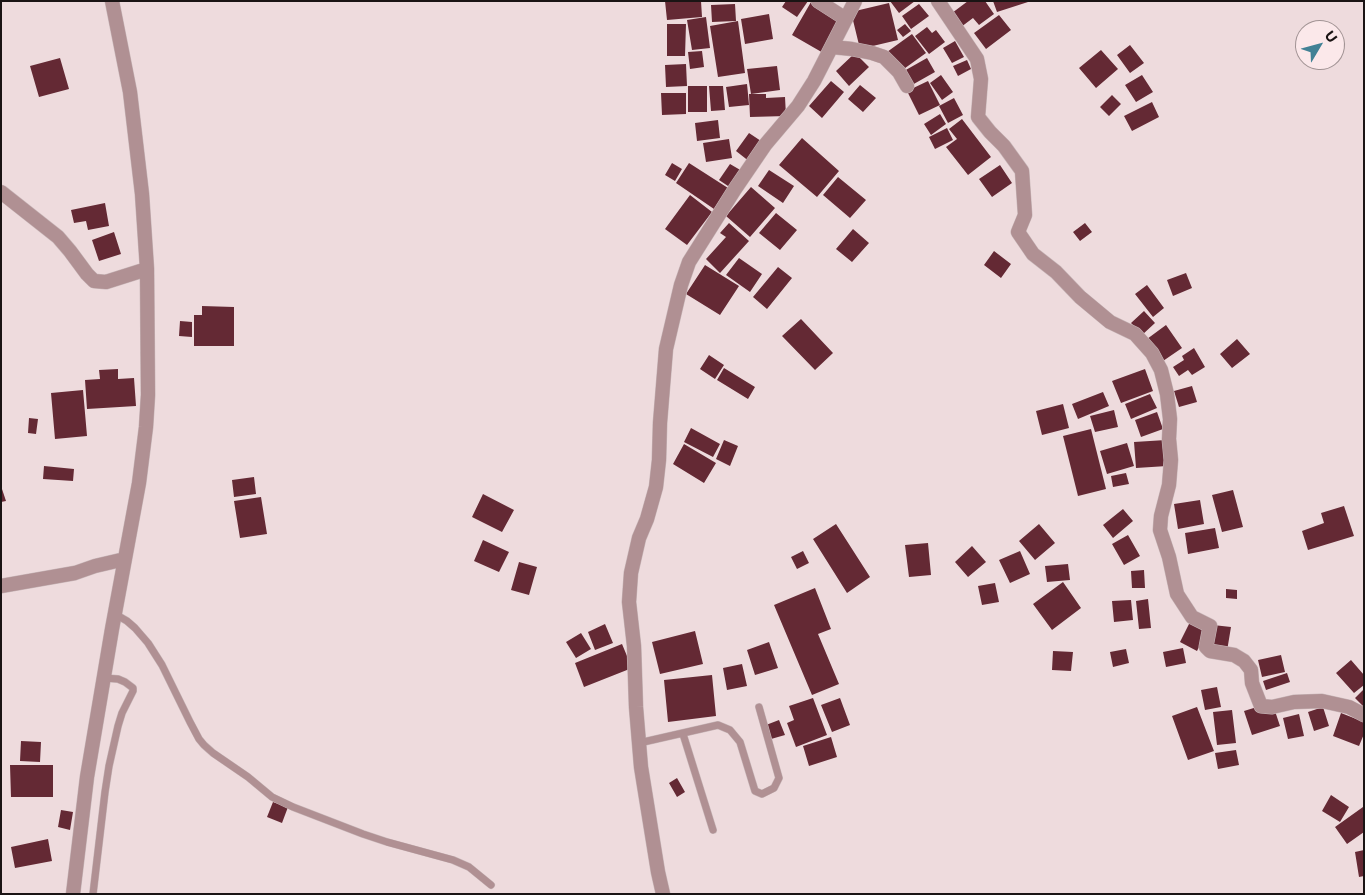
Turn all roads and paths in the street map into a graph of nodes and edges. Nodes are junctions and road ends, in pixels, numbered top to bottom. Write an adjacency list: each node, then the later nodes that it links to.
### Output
1 (112, 1): 9 (street)
2 (818, 1): 5 (street)
3 (855, 1): 5 (street)
4 (938, 1): 15 (street)
5 (846, 20): 6 (street)
6 (832, 47): 7 (street); 17 (street)
7 (907, 86)
8 (1, 192): 9 (street)
9 (147, 269): 10 (street)
10 (125, 559): 11 (street); 12 (street)
11 (1, 586)
12 (115, 614): 13 (street); 19 (lane)
13 (104, 678): 20 (street); 21 (lane)
14 (759, 707): 16 (lane)
15 (1364, 716)
16 (683, 734): 17 (lane); 18 (lane)
17 (638, 743): 22 (street)
18 (713, 830)
19 (491, 885)
20 (73, 894)
21 (93, 894)
22 (664, 894)

